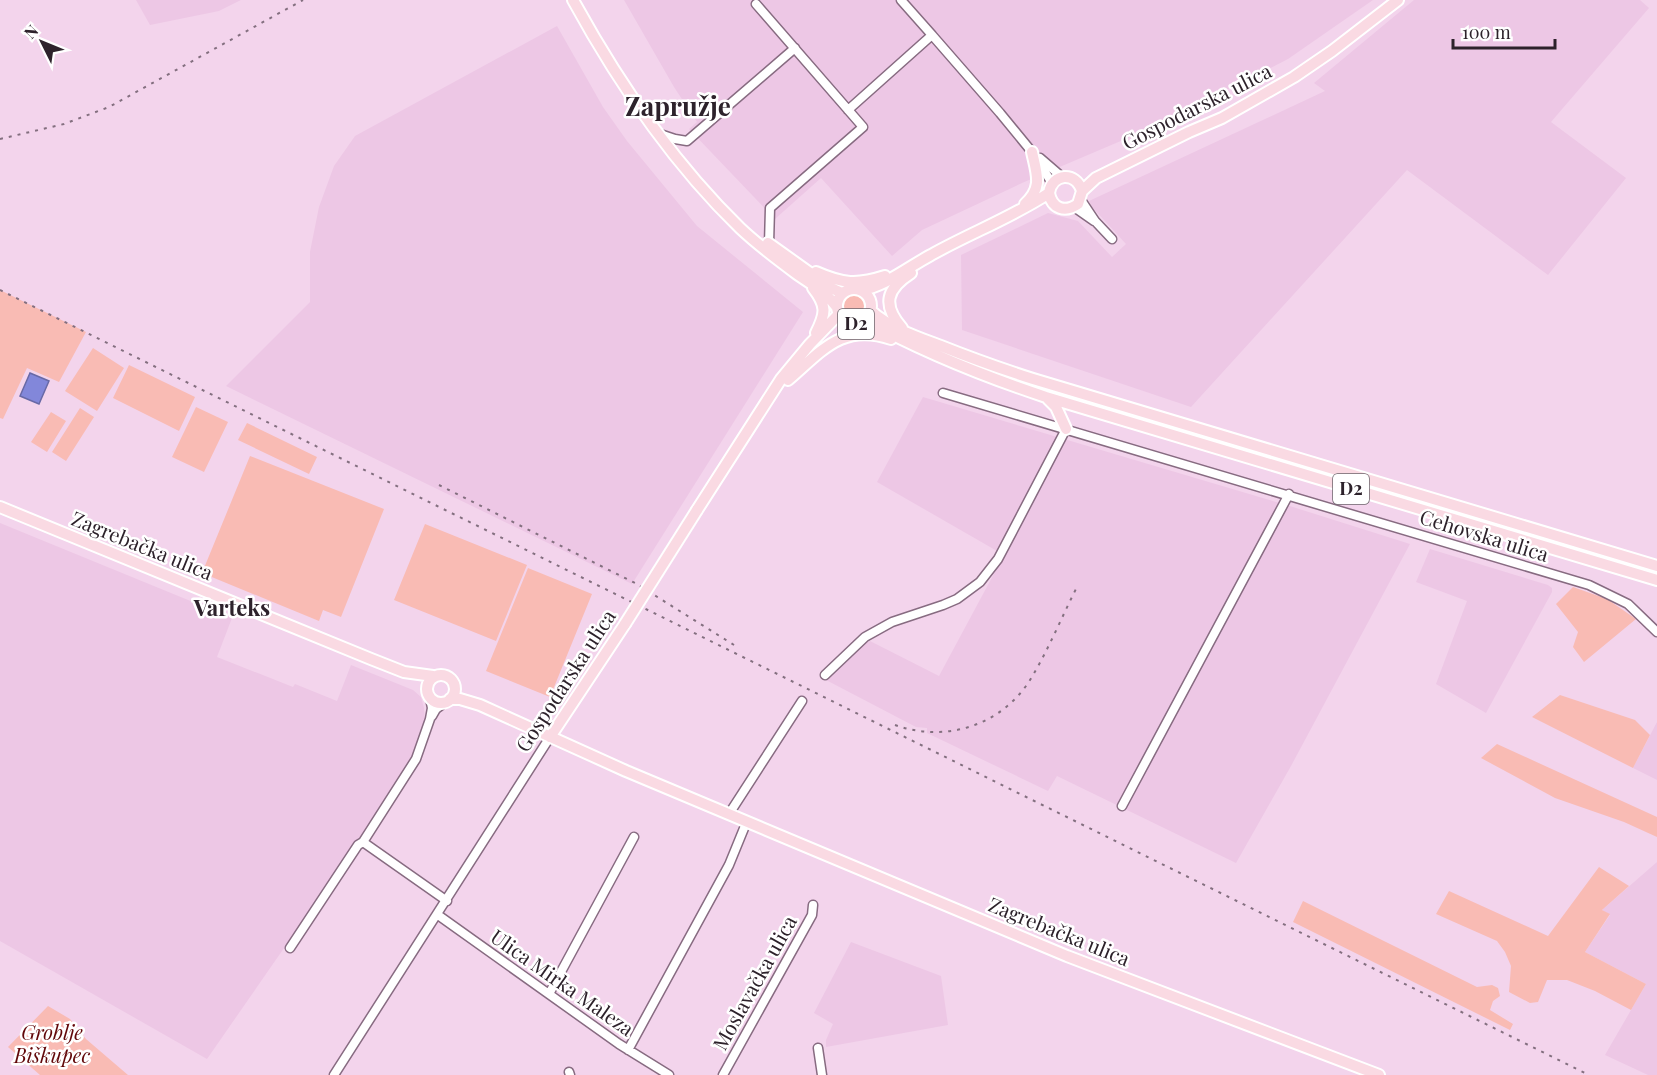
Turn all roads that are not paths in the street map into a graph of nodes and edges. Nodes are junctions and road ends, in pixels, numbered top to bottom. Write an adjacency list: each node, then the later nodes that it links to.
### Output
1 (573, 0): 8 (main road, D2)
2 (901, 0): 5 (street, Gospodarska ulica)
3 (1398, 0): 13 (main road, Gospodarska ulica)
4 (756, 4): 6 (street)
5 (932, 35): 7 (street); 9 (street, Gospodarska ulica)
6 (795, 48): 7 (street); 8 (street)
7 (848, 110): 16 (street)
8 (655, 133): 12 (main road, D2)
9 (1032, 152): 10 (street, Gospodarska ulica); 11 (street, Gospodarska ulica); 14 (main road)
10 (1062, 177): 11 (main road); 13 (main road, Gospodarska ulica)
11 (1052, 194): 13 (main road, Gospodarska ulica); 14 (main road)
12 (710, 195): 16 (main road, D2); 19 (main road, D2)
13 (1079, 195): 15 (street, Gospodarska ulica)
14 (1012, 216): 17 (main road)
15 (1112, 239)
16 (769, 244): 19 (main road, D2)
17 (931, 255): 18 (main road); 19 (main road); 25 (main road)
18 (913, 266): 20 (main road); 23 (main road)
19 (803, 273): 21 (main road, D2); 22 (main road, D2); 26 (main road)
20 (861, 290): 21 (main road, D2); 23 (main road, D2)
21 (842, 293): 22 (main road, D2)
22 (837, 310): 24 (main road, D2); 26 (main road, Gospodarska ulica)
23 (869, 311): 24 (main road, D2); 25 (main road, D2)
24 (851, 324): 27 (main road)
25 (904, 336): 27 (main road); 30 (main road, D2); 34 (main road, D2)
26 (810, 344): 29 (main road, Gospodarska ulica)
27 (788, 380): 29 (main road)
28 (943, 393): 31 (street, Cehovska ulica)
29 (771, 395): 46 (main road, Gospodarska ulica, bridge)
30 (1046, 397): 31 (main road); 35 (main road, D2)
31 (1066, 429): 32 (street, Cehovska ulica); 38 (street)
32 (1289, 494): 36 (street, Cehovska ulica); 47 (street)
33 (0, 507): 37 (main road, Zagrebačka ulica)
34 (1657, 566)
35 (1657, 580)
36 (1657, 632)
37 (404, 672): 39 (main road, Zagrebačka ulica); 41 (main road, Zagrebačka ulica)
38 (825, 675)
39 (433, 676): 40 (main road, Zagrebačka ulica); 41 (main road)
40 (454, 684): 42 (main road); 44 (main road, Zagrebačka ulica)
41 (428, 694): 42 (main road, Zagrebačka ulica); 45 (street)
42 (447, 701): 44 (main road, Zagrebačka ulica); 45 (street)
43 (802, 702): 48 (street)
44 (480, 705): 46 (main road, Zagrebačka ulica)
45 (430, 718): 51 (street)
46 (550, 737): 48 (main road, Zagrebačka ulica); 52 (street, Gospodarska ulica)
47 (1122, 806)
48 (729, 814): 49 (main road, Zagrebačka ulica)
49 (747, 821): 58 (street); 63 (main road, Zagrebačka ulica)
50 (634, 837): 56 (street)
51 (363, 842): 52 (street); 55 (street)
52 (447, 901): 54 (street, Gospodarska ulica)
53 (813, 905): 61 (street, Moslavačka ulica)
54 (438, 915): 56 (street, Ulica Mirka Maleza); 59 (street, Gospodarska ulica)
55 (290, 948)
56 (549, 994): 58 (street, Ulica Mirka Maleza)
57 (818, 1048): 62 (street)
58 (628, 1050): 60 (street, Ulica Mirka Maleza)
59 (334, 1075)
60 (669, 1075)
61 (723, 1075)
62 (822, 1075)
63 (1379, 1075)

